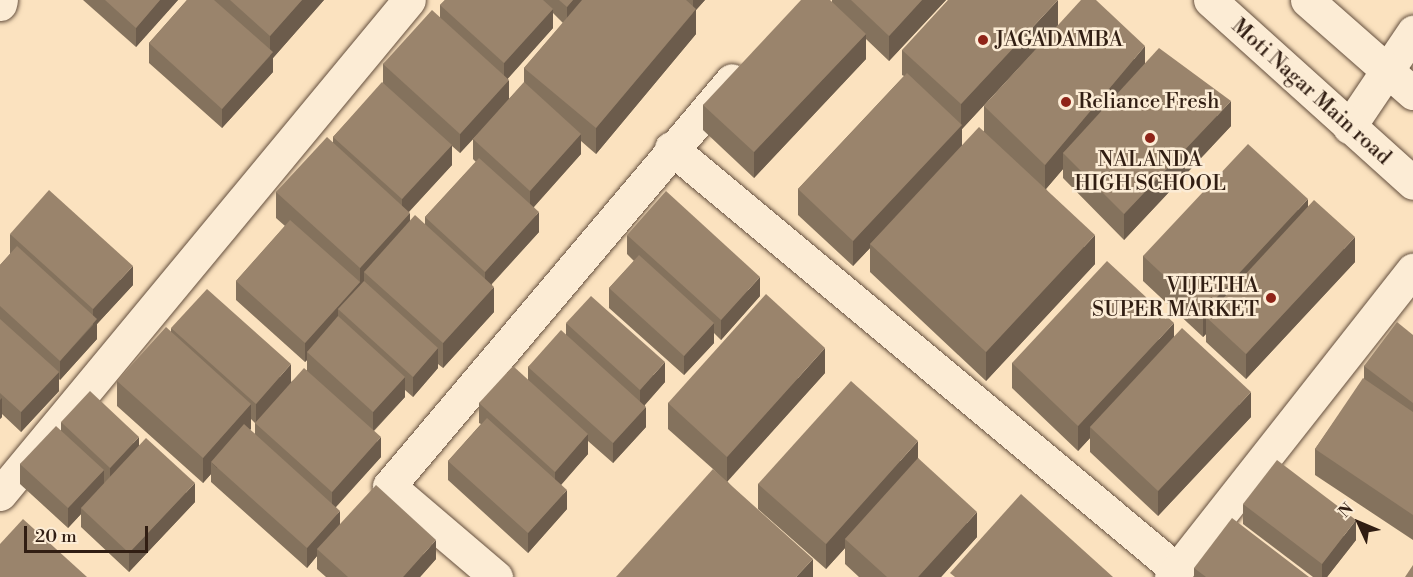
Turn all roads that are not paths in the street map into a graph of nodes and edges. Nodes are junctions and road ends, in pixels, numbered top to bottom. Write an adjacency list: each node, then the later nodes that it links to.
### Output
1 (409, 0): 12 (street)
2 (1210, 0): 8 (street, Moti Nagar Main road)
3 (1307, 0): 6 (street)
4 (1413, 32): 6 (street)
5 (757, 52): 9 (street)
6 (1387, 72): 7 (street); 8 (street)
7 (1413, 93)
8 (1349, 127): 10 (street, Moti Nagar Main road)
9 (671, 148): 13 (street); 14 (street)
10 (1413, 183)
11 (1413, 270): 13 (street)
12 (0, 494)
13 (1174, 573)
14 (496, 577)

